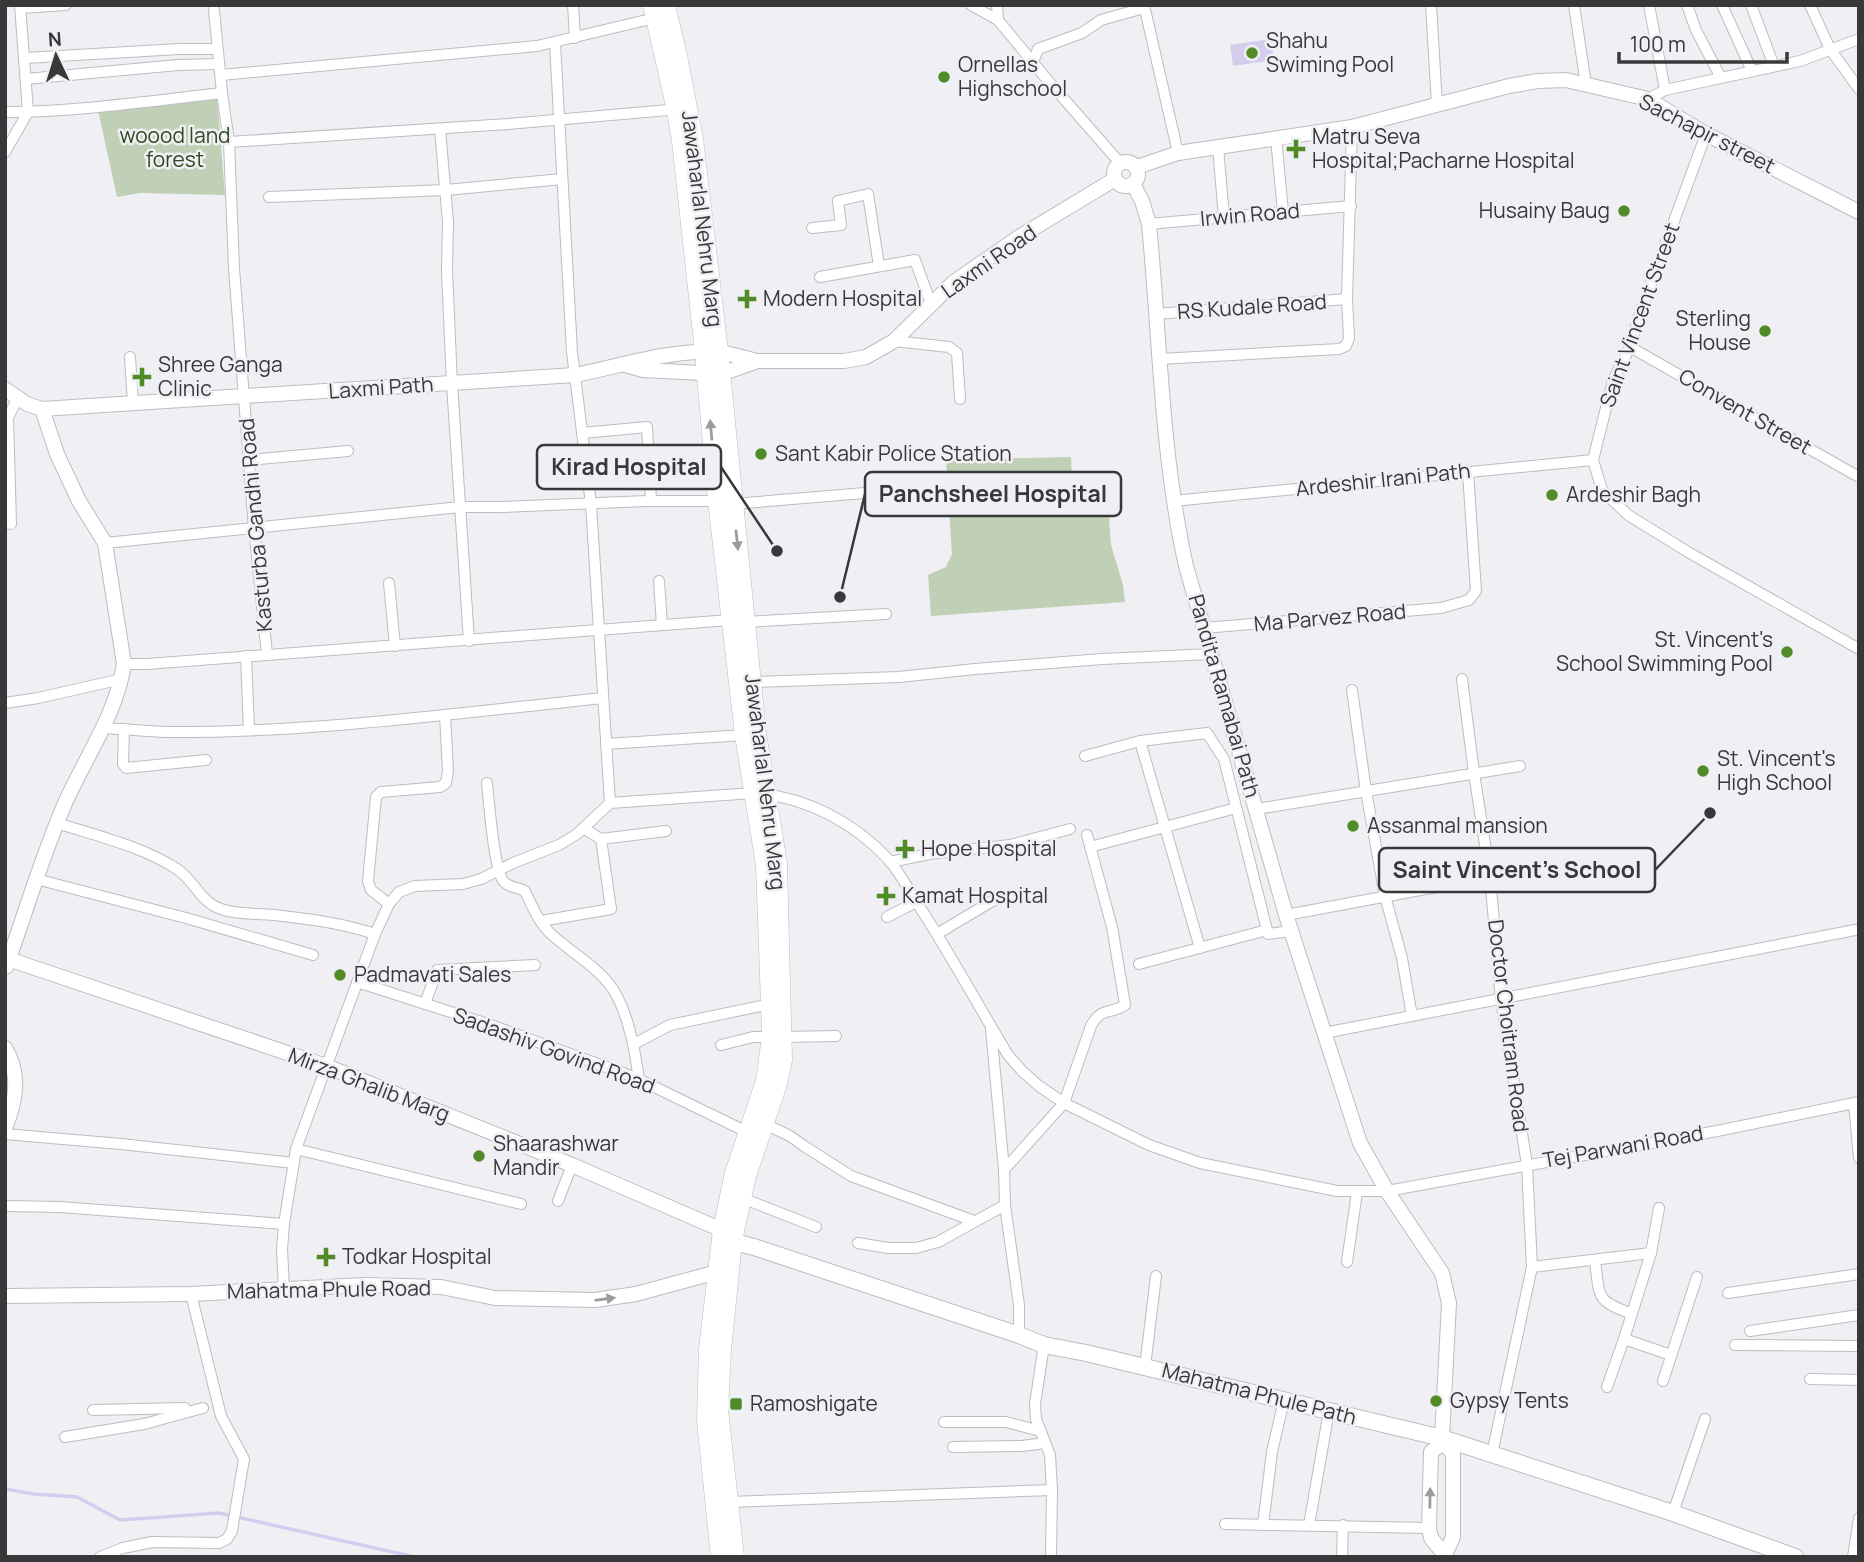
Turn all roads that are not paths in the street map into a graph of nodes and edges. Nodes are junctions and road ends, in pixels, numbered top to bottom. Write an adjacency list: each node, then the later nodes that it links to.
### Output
1 (66, 5): 13 (street)
2 (573, 5): 17 (street)
3 (971, 5): 16 (street)
4 (997, 5): 16 (street)
5 (1432, 5): 34 (street)
6 (1574, 5): 29 (street)
7 (1649, 5): 31 (street)
8 (1687, 5): 27 (street)
9 (1722, 5): 26 (street)
10 (1751, 5): 24 (street)
11 (1810, 5): 21 (street)
12 (1144, 6): 23 (street); 46 (street)
13 (21, 7): 22 (street)
14 (213, 7): 20 (street, Kasturba Gandhi Road)
15 (658, 10): 17 (street); 35 (main road, Jawaharlal Nehru Marg)
16 (998, 20): 23 (street)
17 (575, 38): 19 (street)
18 (1859, 39): 21 (street)
19 (555, 43): 25 (street); 38 (street)
20 (217, 49): 22 (street); 25 (street, Kasturba Gandhi Road)
21 (1830, 49): 24 (street); 30 (street)
22 (24, 58): 28 (street)
23 (1033, 62): 47 (street)
24 (1774, 66): 26 (street)
25 (220, 69): 28 (street); 32 (street, Kasturba Gandhi Road)
26 (1752, 71): 27 (street)
27 (1721, 78): 31 (street)
28 (26, 79): 37 (street)
29 (1586, 85): 33 (street, Sachapir street); 34 (street, Sachapir street)
30 (1859, 89)
31 (1665, 90): 33 (street)
32 (222, 93): 37 (street); 43 (street, Kasturba Gandhi Road)
33 (1648, 99): 41 (street, Sachapir street)
34 (1437, 105): 39 (street, Sachapir street)
35 (682, 109): 38 (street); 67 (main road, Jawaharlal Nehru Marg)
36 (5, 112): 37 (street)
37 (28, 112): 45 (street)
38 (558, 120): 40 (street); 49 (street)
39 (1352, 127): 42 (street, Sachapir street); 54 (street)
40 (440, 129): 43 (street); 52 (street)
41 (1706, 134): 56 (street, Sachapir street); 66 (street, Saint Vincent Street)
42 (1276, 138): 44 (street, Sachapir street); 55 (street)
43 (229, 142): 76 (street, Kasturba Gandhi Road)
44 (1218, 147): 46 (street, Sachapir street); 57 (street)
45 (5, 152)
46 (1178, 153): 48 (street, Sachapir street)
47 (1120, 163): 48 (street); 50 (street)
48 (1137, 167): 51 (street)
49 (562, 179): 52 (street); 73 (street)
50 (1115, 179): 51 (street); 63 (street, Laxmi Road)
51 (1133, 184): 58 (street, Pandita Ramabai Path)
52 (446, 190): 53 (street); 74 (street)
53 (269, 197)
54 (1351, 206): 55 (street, Irwin Road); 62 (street)
55 (1283, 212): 57 (street, Irwin Road)
56 (1859, 212)
57 (1224, 217): 58 (street, Irwin Road)
58 (1149, 224): 64 (street, Pandita Ramabai Path)
59 (812, 228): 60 (street)
60 (879, 266): 61 (street); 63 (street)
61 (820, 277)
62 (1347, 299): 64 (street, RS Kudale Road); 69 (street)
63 (931, 304): 65 (street, Laxmi Road)
64 (1156, 314): 69 (street, Pandita Ramabai Path)
65 (894, 341): 70 (street, Laxmi Road); 77 (street)
66 (1630, 347): 83 (street, Saint Vincent Street); 85 (street, Convent Street)
67 (711, 352): 70 (street, Laxmi Path); 71 (street, Laxmi Path); 72 (main road, Jawaharlal Nehru Marg)
68 (130, 357): 78 (street)
69 (1160, 359): 88 (street, Pandita Ramabai Path)
70 (758, 361): 72 (street, Laxmi Road)
71 (625, 365): 72 (street); 73 (street, Laxmi Path)
72 (713, 374): 89 (main road, Jawaharlal Nehru Marg)
73 (575, 375): 74 (street, Laxmi Path); 80 (street)
74 (452, 384): 76 (street, Laxmi Path); 91 (street)
75 (11, 393): 79 (street, Laxmi Path); 92 (street)
76 (244, 397): 78 (street, Laxmi Path); 82 (street, Kasturba Gandhi Road)
77 (960, 399)
78 (133, 404): 79 (street, Laxmi Path)
79 (42, 409): 94 (street)
80 (582, 433): 87 (street); 90 (street)
81 (348, 451): 82 (street)
82 (249, 460): 93 (street, Kasturba Gandhi Road)
83 (1594, 460): 84 (street, Ardeshir Irani Path); 104 (street)
84 (1468, 472): 88 (street, Ardeshir Irani Path); 100 (street, Ma Parvez Road)
85 (1859, 477)
86 (889, 491): 89 (street)
87 (651, 501): 89 (street); 90 (street)
88 (1173, 501): 100 (street, Pandita Ramabai Path)
89 (727, 502): 98 (main road, Jawaharlal Nehru Marg)
90 (591, 504): 91 (street); 101 (street)
91 (460, 508): 93 (street); 102 (street)
92 (11, 524)
93 (254, 528): 94 (street); 105 (street, Kasturba Gandhi Road)
94 (105, 543): 108 (street)
95 (659, 581): 99 (street)
96 (389, 583): 103 (street)
97 (886, 614): 98 (street)
98 (738, 621): 99 (street); 110 (main road, Jawaharlal Nehru Marg); 118 (main road, Jawaharlal Nehru Marg)
99 (662, 625): 101 (street)
100 (1205, 628): 106 (street, Pandita Ramabai Path)
101 (599, 629): 102 (street); 112 (street)
102 (469, 641): 103 (street)
103 (395, 646): 105 (street)
104 (1859, 649)
105 (268, 654): 107 (street)
106 (1210, 654): 110 (street); 130 (street, Pandita Ramabai Path)
107 (246, 656): 108 (street); 117 (street)
108 (123, 671): 113 (street); 115 (street)
109 (1462, 679): 124 (street, Doctor Choitram Road)
110 (752, 682): 127 (main road, Jawaharlal Nehru Marg)
111 (1352, 690): 126 (street)
112 (603, 698): 114 (street); 120 (street)
113 (5, 703)
114 (445, 715): 117 (street); 147 (street)
115 (102, 727): 116 (street); 131 (street)
116 (124, 729): 117 (street); 122 (street)
117 (249, 730)
118 (744, 735): 120 (street); 127 (main road, Jawaharlal Nehru Marg)
119 (1140, 741): 121 (street); 129 (street); 132 (street)
120 (606, 744): 128 (street)
121 (1085, 757)
122 (206, 760)
123 (1520, 766): 124 (street)
124 (1474, 774): 126 (street); 142 (street, Doctor Choitram Road)
125 (487, 783): 140 (street)
126 (1366, 791): 130 (street); 144 (street)
127 (761, 793): 128 (street); 139 (street, Tej Parwani Road); 166 (main road, Jawaharlal Nehru Marg); 171 (main road, Jawaharlal Nehru Marg)
128 (610, 803): 133 (street)
129 (1236, 808): 132 (street); 153 (street)
130 (1257, 809): 149 (street, Pandita Ramabai Path)
131 (57, 823): 143 (street); 148 (street)
132 (1165, 827): 138 (street); 158 (street)
133 (583, 828): 137 (street); 140 (street)
134 (1070, 829): 139 (street)
135 (666, 831): 137 (street)
136 (1087, 835): 138 (street)
137 (601, 839): 151 (street)
138 (1090, 847): 178 (street)
139 (890, 862): 146 (street, Tej Parwani Road)
140 (500, 869): 147 (street); 151 (street)
141 (1578, 873): 142 (street)
142 (1490, 877): 144 (street); 164 (street, Doctor Choitram Road)
143 (36, 879): 152 (street); 160 (street)
144 (1385, 896): 149 (street); 167 (street)
145 (994, 900): 157 (street)
146 (916, 902): 150 (street); 157 (street, Tej Parwani Road)
147 (389, 904): 156 (street)
148 (218, 908): 152 (street); 156 (street)
149 (1286, 915): 155 (street, Pandita Ramabai Path)
150 (887, 917)
151 (541, 921): 172 (street)
152 (213, 926): 159 (street)
153 (1267, 930): 155 (street); 158 (street)
154 (1855, 930): 164 (street)
155 (1291, 932): 169 (street, Pandita Ramabai Path)
156 (375, 934): 163 (street)
157 (937, 934): 168 (street, Tej Parwani Road)
158 (1200, 948): 161 (street)
159 (313, 955)
160 (7, 964): 175 (street, Mirza Ghalib Marg)
161 (1139, 964)
162 (535, 965): 165 (street)
163 (357, 982): 165 (street, Sadashiv Govind Road); 175 (street)
164 (1501, 1000): 167 (street); 188 (street, Doctor Choitram Road)
165 (425, 1004): 176 (street, Sadashiv Govind Road)
166 (770, 1004): 171 (main road, Jawaharlal Nehru Marg); 172 (street)
167 (1412, 1016): 169 (street)
168 (990, 1026): 178 (street, Tej Parwani Road); 189 (street)
169 (1324, 1033): 190 (street, Pandita Ramabai Path)
170 (836, 1036): 171 (street)
171 (778, 1037): 173 (street); 179 (main road, Jawaharlal Nehru Marg); 181 (main road, Jawaharlal Nehru Marg)
172 (634, 1044): 176 (street)
173 (721, 1045)
174 (5, 1048): 180 (street)
175 (326, 1066): 184 (street); 187 (street, Mirza Ghalib Marg)
176 (639, 1080): 181 (street, Sadashiv Govind Road)
177 (1856, 1102): 183 (street); 188 (street, Tej Parwani Road)
178 (1064, 1103): 189 (street); 191 (street, Tej Parwani Road)
179 (765, 1124): 192 (main road, Jawaharlal Nehru Marg); 198 (street)
180 (5, 1128)
181 (747, 1132): 201 (main road, Jawaharlal Nehru Marg)
182 (5, 1133): 186 (street)
183 (1858, 1144): 185 (street)
184 (296, 1149): 186 (street); 194 (street)
185 (1859, 1158)
186 (294, 1163): 199 (street)
187 (572, 1165): 193 (street); 201 (street, Mirza Ghalib Marg)
188 (1527, 1166): 190 (street, Tej Parwani Road); 206 (street, Doctor Choitram Road)
189 (1004, 1170): 195 (street)
190 (1387, 1191): 191 (street, Tej Parwani Road); 238 (street, Pandita Ramabai Path)
191 (1357, 1192): 205 (street)
192 (742, 1198): 200 (street); 201 (main road, Jawaharlal Nehru Marg)
193 (558, 1201)
194 (521, 1205)
195 (1005, 1205): 198 (street); 218 (street)
196 (5, 1206): 199 (street)
197 (1659, 1208): 203 (street)
198 (974, 1221): 202 (street)
199 (284, 1224): 211 (street)
200 (816, 1227)
201 (725, 1237): 207 (main road, Jawaharlal Nehru Marg); 218 (main road, Mahatma Phule Path)
202 (858, 1243)
203 (1651, 1253): 204 (street); 215 (street)
204 (1595, 1261): 206 (street); 215 (street)
205 (1347, 1262)
206 (1532, 1268): 241 (street, Doctor Choitram Road)
207 (724, 1272): 211 (street, Mahatma Phule Road, one-way to 207); 243 (main road, Jawaharlal Nehru Marg); 254 (main road, Jawaharlal Nehru Marg)
208 (1859, 1274): 212 (street)
209 (1156, 1276): 224 (street)
210 (1697, 1277): 223 (street)
211 (284, 1289): 213 (street, Mahatma Phule Road)
212 (1728, 1293)
213 (191, 1294): 214 (street, Mahatma Phule Road); 230 (street)
214 (5, 1296)
215 (1632, 1314): 219 (street)
216 (1859, 1315): 217 (street)
217 (1750, 1331)
218 (1019, 1335): 220 (main road, Mahatma Phule Path)
219 (1624, 1339): 223 (street); 228 (street)
220 (1044, 1345): 224 (main road, Mahatma Phule Path); 236 (street)
221 (1735, 1345): 222 (street)
222 (1859, 1346)
223 (1671, 1355): 227 (street)
224 (1145, 1367): 229 (main road, Mahatma Phule Path)
225 (1810, 1379): 226 (street)
226 (1859, 1380)
227 (1663, 1381)
228 (1607, 1387)
229 (1284, 1400): 233 (main road, Mahatma Phule Path); 247 (street)
230 (219, 1407): 231 (street); 253 (street)
231 (203, 1408): 232 (street); 237 (street)
232 (93, 1410)
233 (1329, 1411): 238 (main road, Mahatma Phule Path); 248 (street)
234 (1705, 1419): 244 (street)
235 (944, 1422): 236 (street)
236 (1040, 1431): 239 (street)
237 (65, 1437)
238 (1442, 1441): 241 (main road, Mahatma Phule Path); 250 (street, one-way to 238); 251 (street)
239 (1045, 1443): 240 (street); 242 (street)
240 (953, 1447)
241 (1492, 1454): 244 (main road, Mahatma Phule Path)
242 (1052, 1490): 243 (street); 256 (street)
243 (729, 1502): 255 (main road, Jawaharlal Nehru Marg)
244 (1673, 1513): 258 (main road, Mahatma Phule Path)
245 (1859, 1517): 259 (street)
246 (1225, 1524): 247 (street)
247 (1264, 1525): 248 (street)
248 (1309, 1525): 249 (street)
249 (1343, 1525): 250 (street); 252 (street)
250 (1429, 1528): 251 (street)
251 (1444, 1555)
252 (1342, 1556): 257 (street)
253 (100, 1557)
254 (720, 1557)
255 (735, 1557)
256 (1051, 1557)
257 (1328, 1557)
258 (1795, 1557)
259 (1853, 1557)

